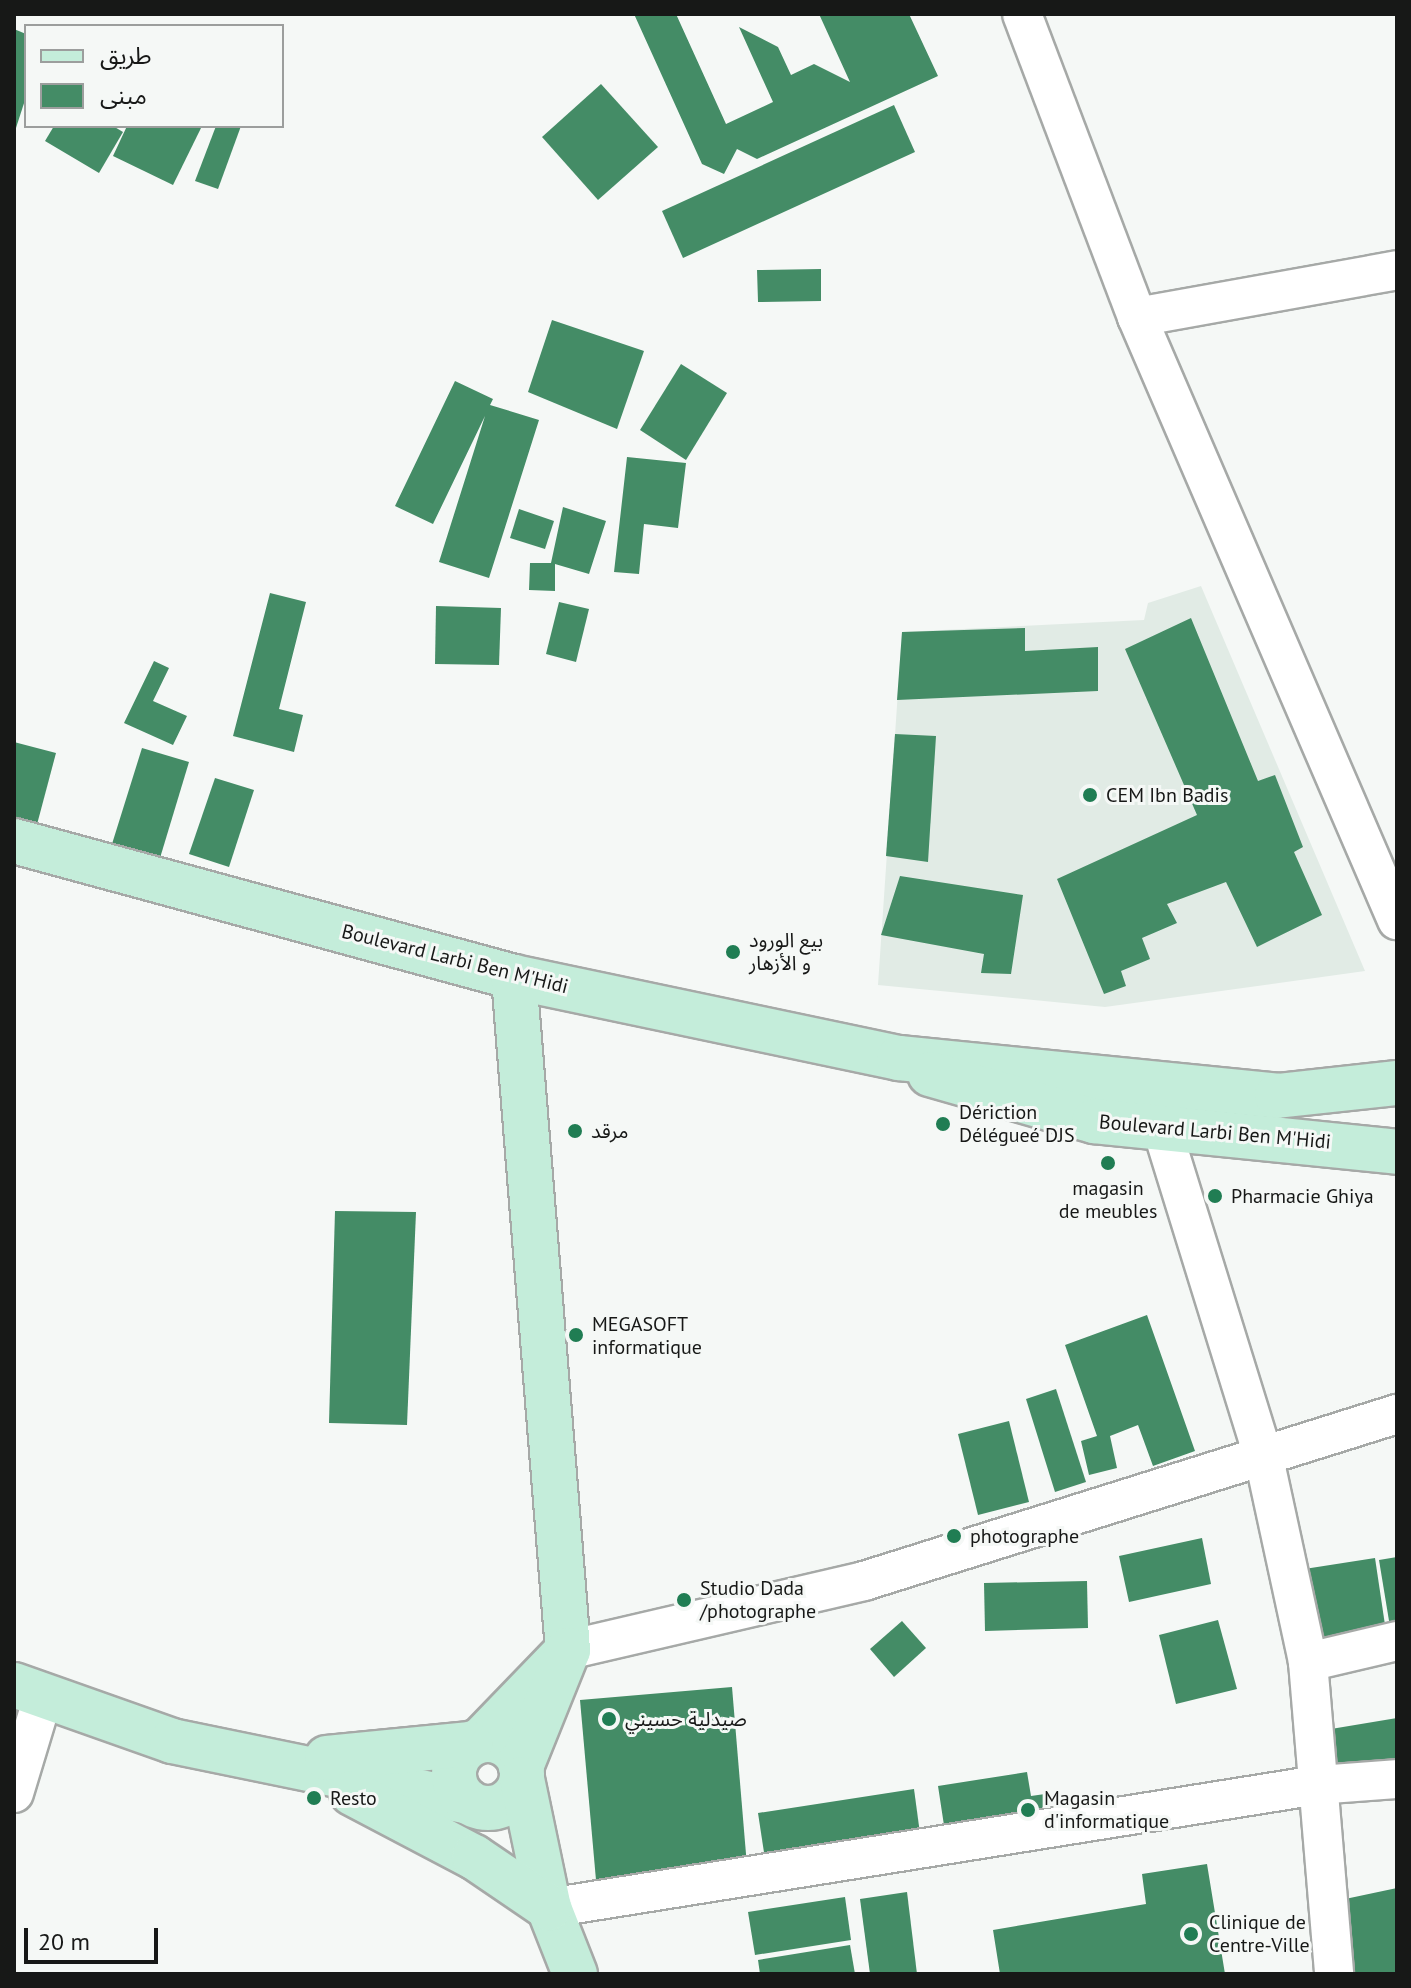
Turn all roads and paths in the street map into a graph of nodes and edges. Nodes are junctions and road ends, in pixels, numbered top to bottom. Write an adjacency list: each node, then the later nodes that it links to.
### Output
1 (1022, 14): 3 (street)
2 (1397, 270): 3 (street)
3 (1137, 317): 5 (street)
4 (14, 841): 6 (street, Boulevard Larbi Ben M'Hidi)
5 (1397, 920)
6 (514, 977): 7 (street, Boulevard Larbi Ben M'Hidi); 17 (street)
7 (899, 1058): 9 (street, Boulevard Larbi Ben M'Hidi); 11 (street, Boulevard Larbi Ben M'Hidi)
8 (1397, 1083): 9 (street, Boulevard Larbi Ben M'Hidi)
9 (1163, 1085): 11 (street)
10 (1397, 1098): 12 (street)
11 (1162, 1129): 13 (street, Boulevard Larbi Ben M'Hidi); 15 (street)
12 (1397, 1135)
13 (1397, 1152)
14 (1397, 1414): 15 (street)
15 (1264, 1458): 17 (street); 18 (street)
16 (1397, 1641): 18 (street)
17 (568, 1650): 20 (street); 22 (street)
18 (1308, 1662): 24 (street)
19 (28, 1693): 21 (street); 25 (street)
20 (476, 1742): 21 (street); 22 (street); 26 (street)
21 (288, 1762): 26 (street); 27 (street)
22 (522, 1773): 26 (street); 27 (street)
23 (1397, 1779): 24 (street)
24 (1318, 1785): 27 (street); 29 (street)
25 (14, 1793)
26 (468, 1802)
27 (549, 1908): 28 (street)
28 (575, 1974)
29 (1334, 1974)

